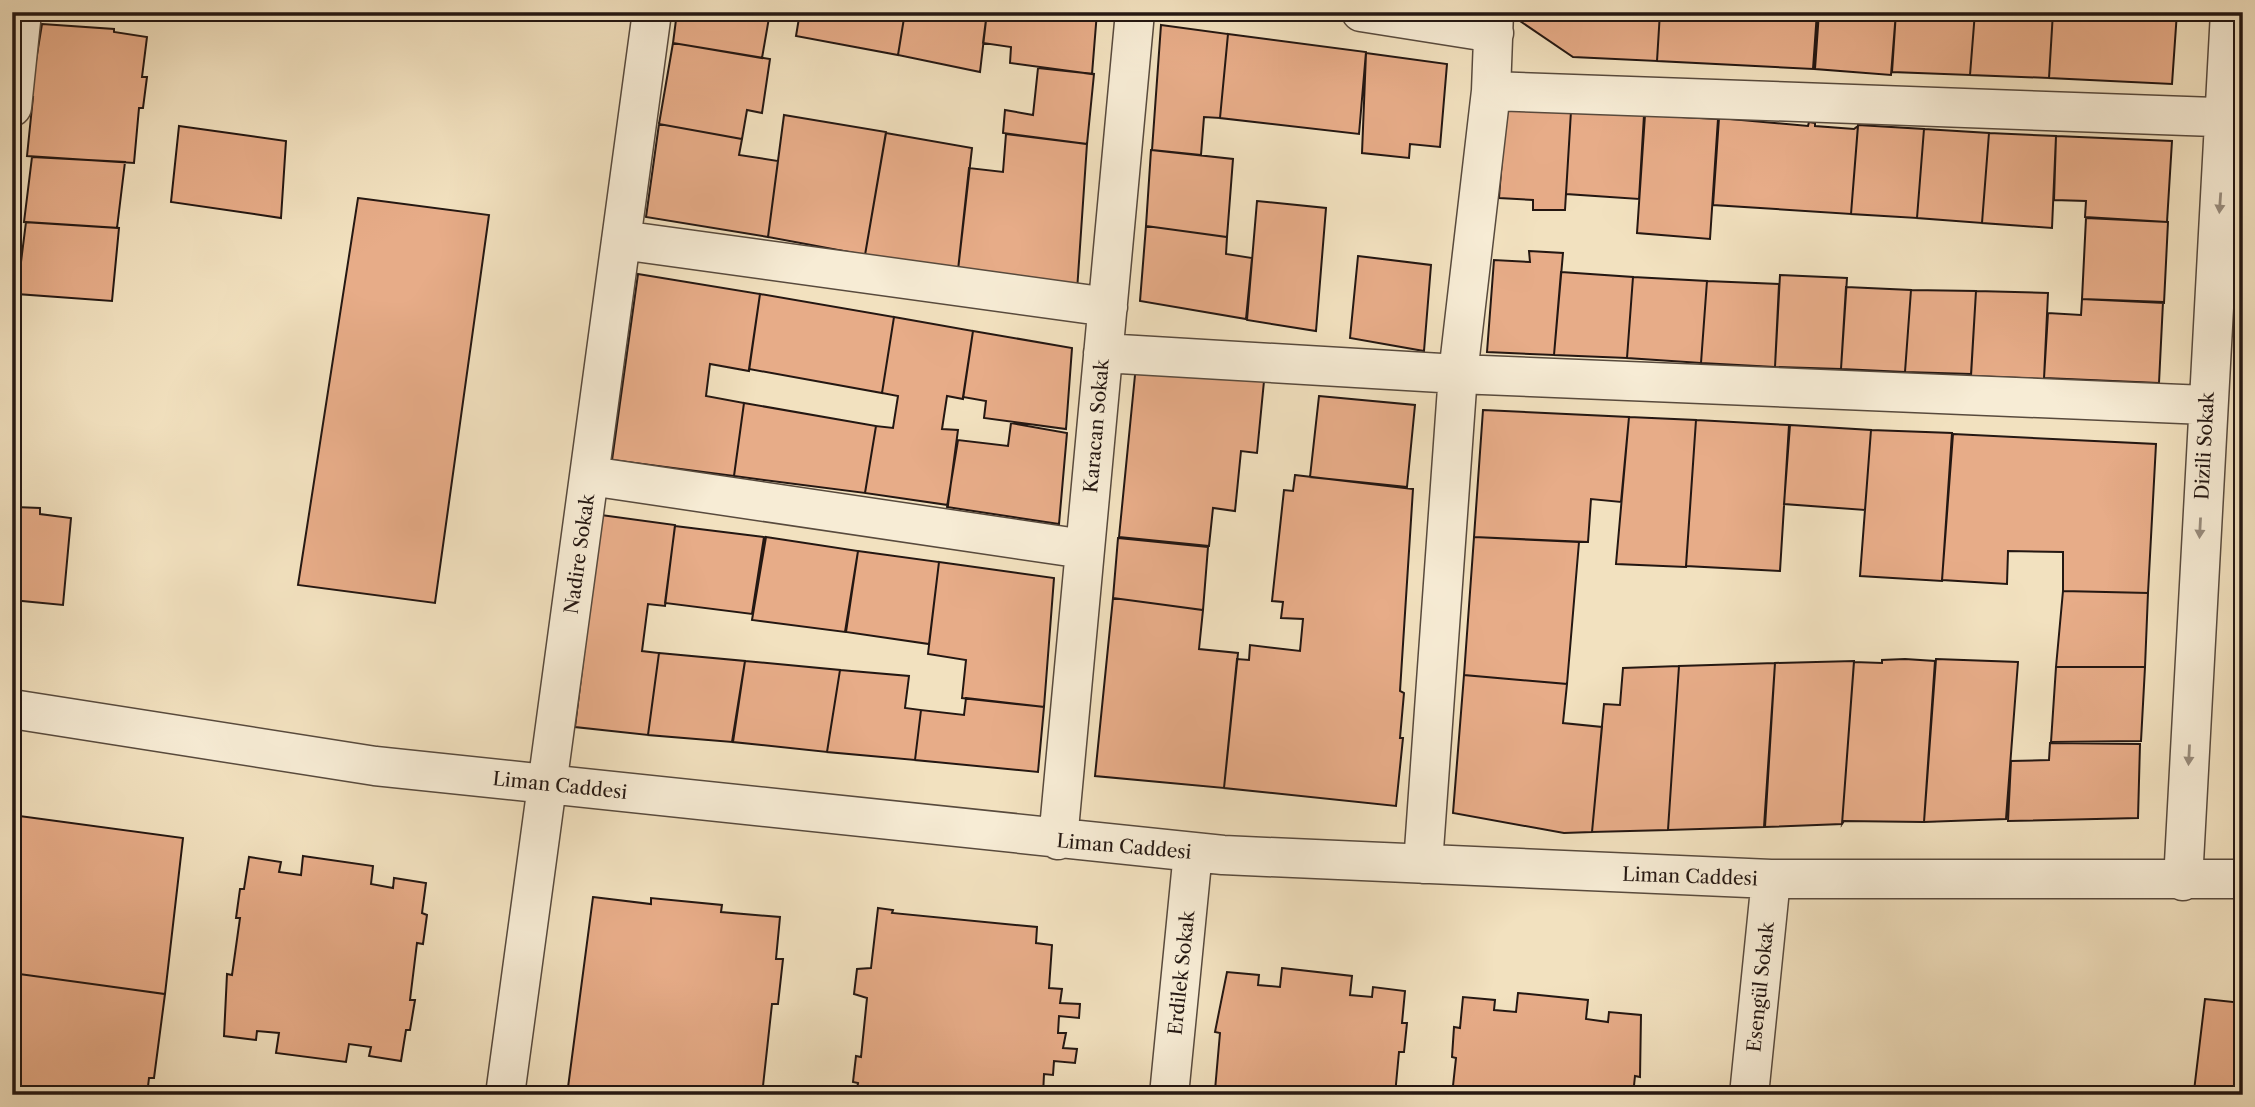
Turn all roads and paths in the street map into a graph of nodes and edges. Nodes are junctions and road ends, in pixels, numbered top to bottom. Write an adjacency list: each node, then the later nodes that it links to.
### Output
1 (22, 12): 8 (street)
2 (652, 12): 10 (street, Nadire Sokak)
3 (1135, 12): 11 (street, Karacan Sokak)
4 (1361, 12): 6 (street)
5 (2230, 12): 9 (street, Dizili Sokak)
6 (1494, 23): 7 (street)
7 (1491, 91): 9 (street); 13 (street)
8 (12, 107)
9 (2234, 117): 14 (street, Dizili Sokak, one-way to 14)
10 (621, 240): 11 (street); 15 (street, Nadire Sokak)
11 (1108, 307): 12 (street, Karacan Sokak)
12 (1103, 353): 13 (street); 16 (street, Karacan Sokak)
13 (1458, 374): 14 (street); 21 (street)
14 (2206, 405): 24 (street, Dizili Sokak, one-way to 24)
15 (590, 476): 16 (street); 18 (street, Nadire Sokak)
16 (1084, 549): 19 (street, Karacan Sokak)
17 (12, 709): 18 (street, Liman Caddesi)
18 (548, 784): 19 (street, Liman Caddesi); 25 (street, Nadire Sokak)
19 (1058, 840): 20 (street, Liman Caddesi)
20 (1193, 852): 21 (street, Liman Caddesi); 26 (street, Erdilek Sokak)
21 (1423, 864): 22 (street, Liman Caddesi)
22 (1771, 879): 24 (street, Liman Caddesi); 27 (street, Esengül Sokak)
23 (2243, 879): 24 (street, Liman Caddesi)
24 (2183, 881)
25 (505, 1095)
26 (1169, 1095)
27 (1749, 1095)

